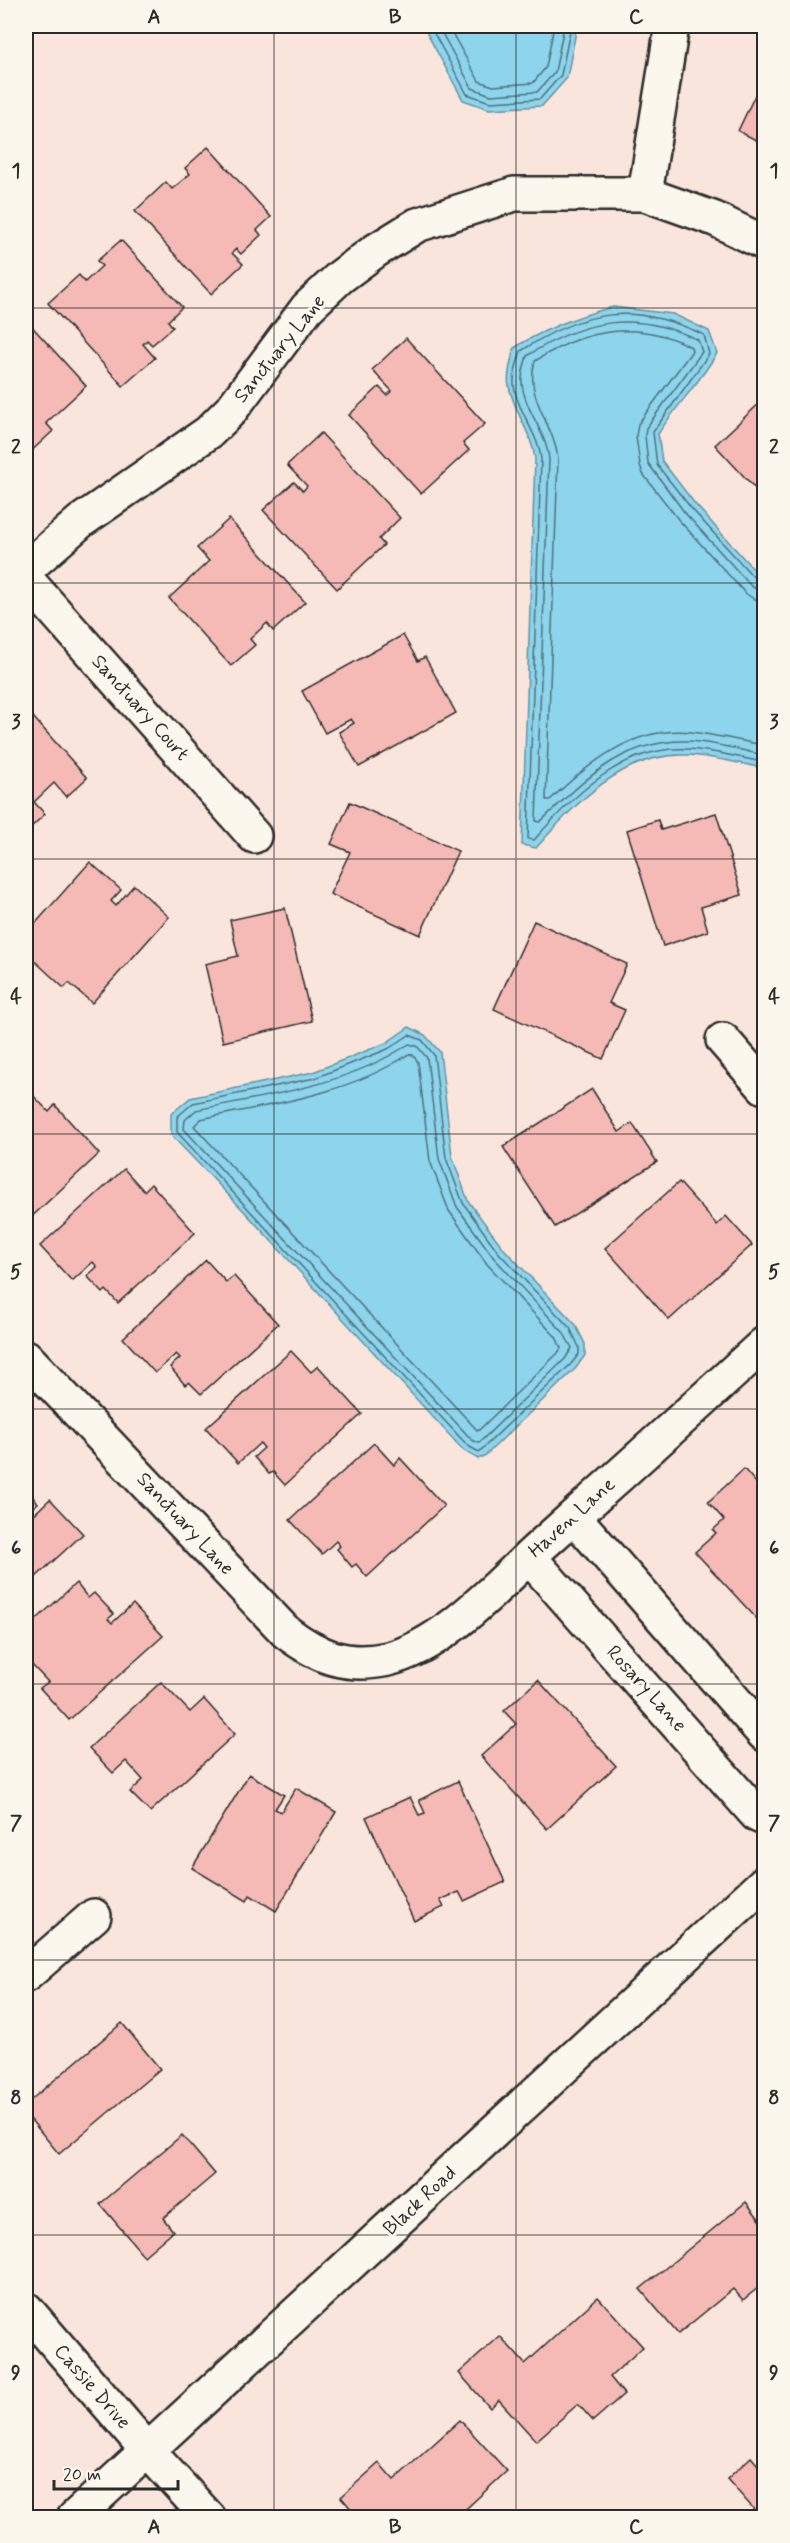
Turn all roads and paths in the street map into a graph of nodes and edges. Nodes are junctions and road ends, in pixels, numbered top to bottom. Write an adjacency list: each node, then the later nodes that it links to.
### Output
1 (672, 26): 2 (street)
2 (645, 194): 3 (street); 4 (street, Sanctuary Lane)
3 (765, 243)
4 (26, 569)
5 (26, 579): 6 (street, Sanctuary Court)
6 (254, 836)
7 (723, 1040): 8 (street)
8 (765, 1087)
9 (765, 1344): 11 (street, Haven Lane)
10 (26, 1357): 13 (street, Sanctuary Lane)
11 (574, 1517): 12 (street, Haven Lane); 14 (street)
12 (529, 1557): 13 (street, Haven Lane); 15 (street, Rosary Lane)
13 (362, 1662)
14 (765, 1734)
15 (765, 1818)
16 (765, 1883): 20 (street, Black Road)
17 (94, 1916): 18 (street)
18 (26, 1975)
19 (26, 2309): 20 (street, Cassie Drive)
20 (148, 2451): 21 (street, Black Road); 22 (street, Cassie Drive)
21 (74, 2517)
22 (209, 2517)

